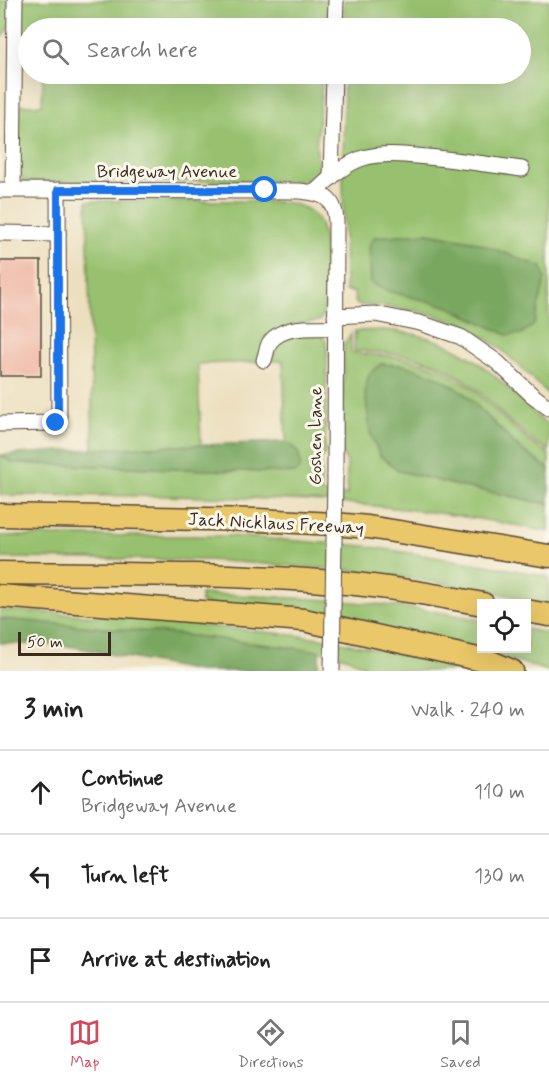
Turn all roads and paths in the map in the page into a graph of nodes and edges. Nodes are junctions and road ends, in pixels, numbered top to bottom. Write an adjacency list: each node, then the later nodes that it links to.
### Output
1 (15, 0): 7 (street)
2 (336, 0): 3 (street)
3 (335, 18)
4 (334, 84): 6 (street)
5 (522, 169): 6 (street)
6 (331, 177): 9 (street)
7 (7, 190): 8 (street, Bridgeway Avenue)
8 (58, 190): 9 (street, Bridgeway Avenue); 12 (street)
9 (314, 193): 10 (street, Bridgeway Avenue)
10 (331, 202): 13 (street, Goshen Lane)
11 (0, 233): 12 (street)
12 (58, 234): 16 (street)
13 (335, 322): 14 (street); 15 (street); 24 (street, Goshen Lane, bridge)
14 (264, 360)
15 (549, 408)
16 (0, 424)
17 (0, 515): 18 (highway, Jack Nicklaus Freeway)
18 (549, 556)
19 (0, 573): 21 (highway)
20 (0, 596): 25 (highway)
21 (477, 602)
22 (531, 612): 23 (highway)
23 (549, 615)
24 (332, 671)
25 (512, 671)

